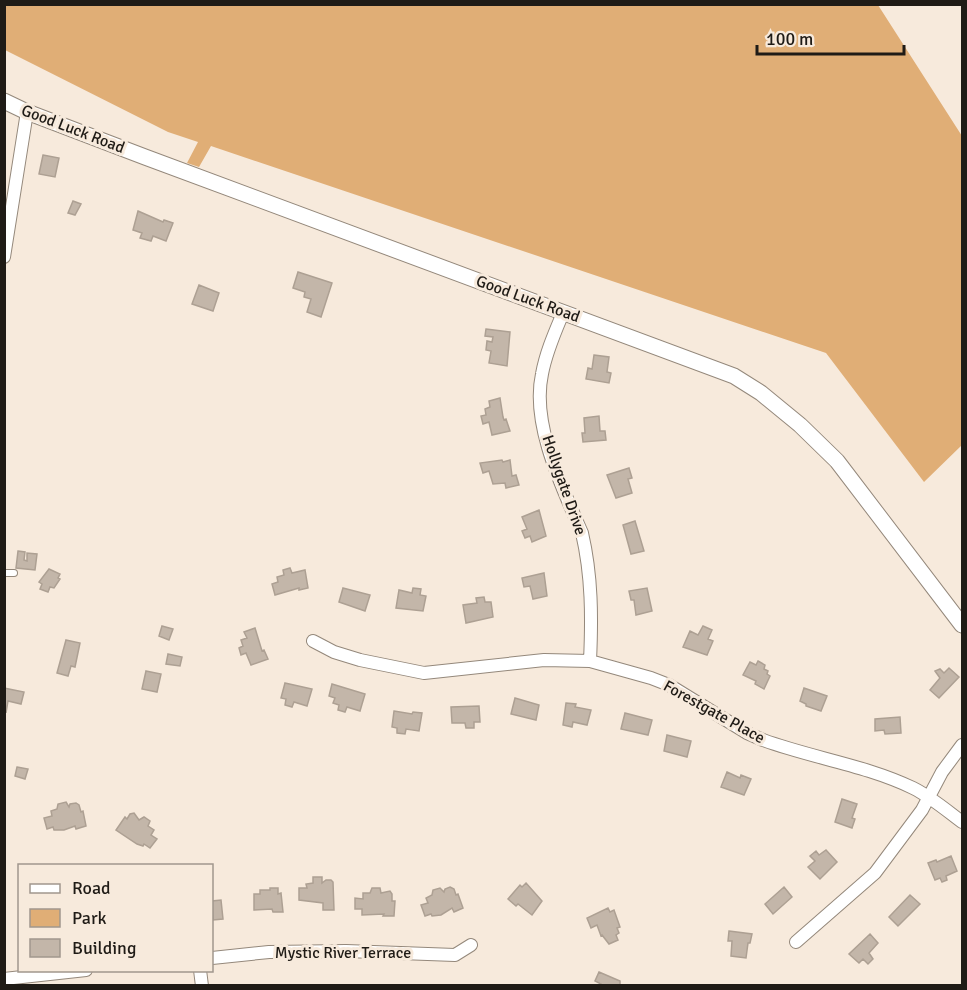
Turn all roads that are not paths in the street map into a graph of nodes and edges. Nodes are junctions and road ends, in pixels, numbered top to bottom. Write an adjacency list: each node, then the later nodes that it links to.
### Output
1 (4, 101): 2 (street, Good Luck Road)
2 (27, 112): 3 (street); 4 (street, Good Luck Road)
3 (4, 257)
4 (563, 313): 7 (street, Good Luck Road); 9 (street, Hollygate Drive)
5 (4, 573): 6 (lane)
6 (14, 573)
7 (963, 625)
8 (313, 642): 9 (street, Forestgate Place)
9 (590, 662): 11 (street, Forestgate Place)
10 (963, 745): 11 (street)
11 (928, 797): 12 (street, Forestgate Place); 13 (street)
12 (963, 822)
13 (796, 942)
14 (471, 945): 15 (street, Mystic River Terrace)
15 (213, 958)
16 (68, 972): 17 (street)
17 (4, 979)

